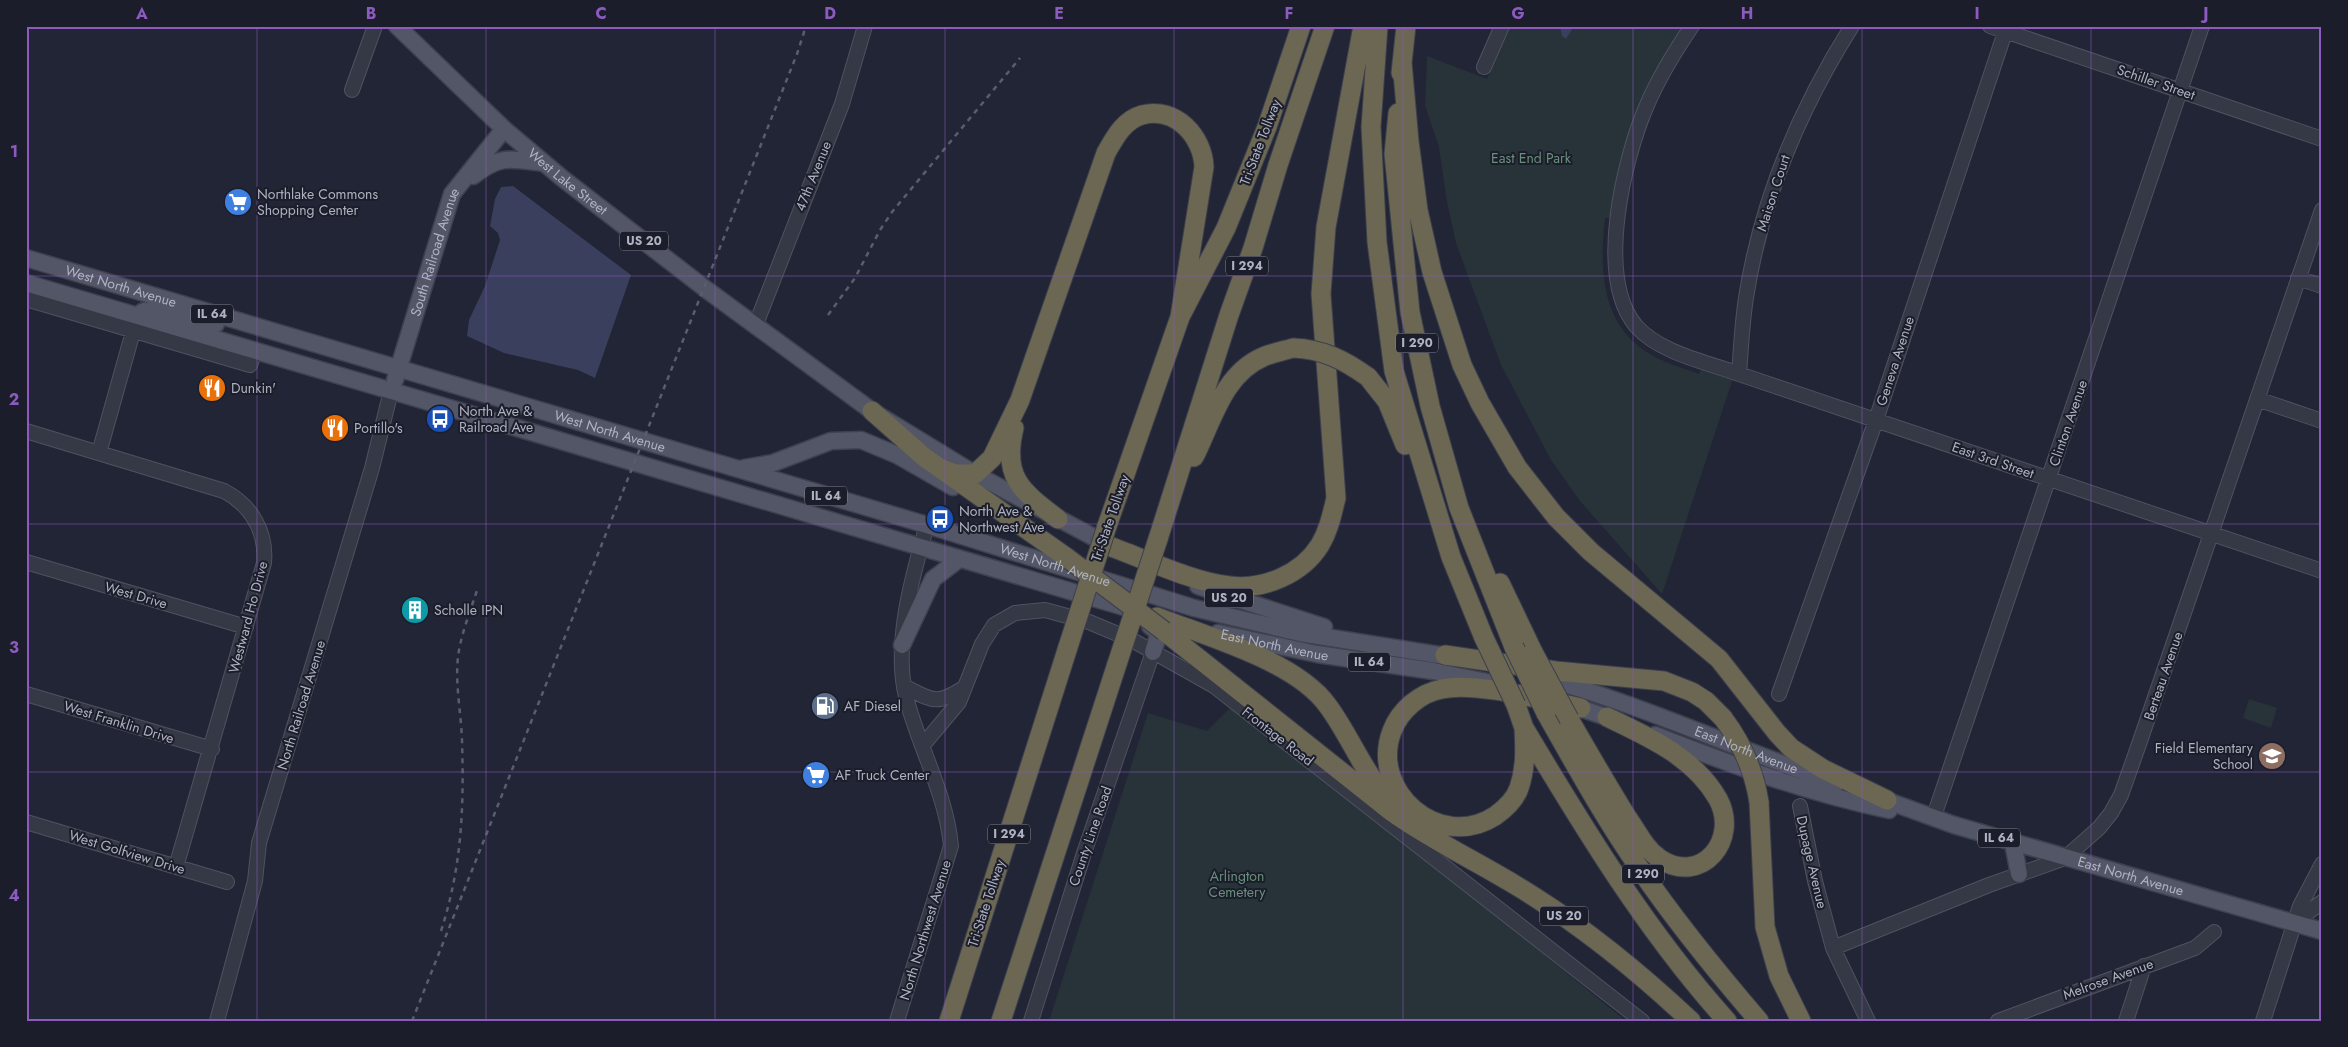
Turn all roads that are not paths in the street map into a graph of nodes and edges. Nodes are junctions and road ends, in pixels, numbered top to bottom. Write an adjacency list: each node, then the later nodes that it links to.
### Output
1 (375, 26): 17 (street)
2 (397, 26): 19 (main road, West Lake Street / US 20)
3 (865, 26): 31 (street, 47th Avenue)
4 (1301, 26): 29 (highway, Tri-State Tollway / I 294)
5 (1325, 26): 48 (highway, Tri-State Tollway / I 294)
6 (1363, 26): 52 (highway)
7 (1378, 26): 54 (highway, I 290)
8 (1406, 26): 15 (highway, I 290)
9 (1502, 26): 16 (street)
10 (1692, 26): 34 (street, East 3rd Street)
11 (1852, 26): 34 (street, Maison Court)
12 (1990, 26): 14 (street, Schiller Street)
13 (2202, 26): 18 (street, Clinton Avenue)
14 (2006, 29): 18 (street, Schiller Street); 40 (street, Geneva Avenue)
15 (1402, 62): 38 (highway, I 290); 74 (highway)
16 (1484, 67)
17 (352, 90)
18 (2180, 91): 20 (street, Schiller Street); 47 (street, Clinton Avenue)
19 (504, 128): 21 (main road, West Lake Street / US 20); 22 (main road, South Railroad Avenue)
20 (2322, 138)
21 (544, 162): 22 (main road); 31 (main road, West Lake Street / US 20)
22 (452, 194): 33 (main road, South Railroad Avenue)
23 (2322, 210): 25 (street, Berteau Avenue)
24 (26, 258): 32 (main road, West North Avenue / IL 64)
25 (2298, 278): 27 (street); 36 (street, Berteau Avenue)
26 (26, 282): 30 (main road, West North Avenue / IL 64)
27 (2322, 286)
28 (26, 298): 30 (street, West North Avenue)
29 (1180, 317): 37 (highway); 52 (highway, Tri-State Tollway / I 294)
30 (136, 323): 32 (main road); 35 (main road, West North Avenue / IL 64); 43 (street)
31 (756, 324): 39 (main road, West Lake Street / US 20)
32 (289, 337): 33 (main road, West North Avenue / IL 64)
33 (398, 370): 35 (main road, South Railroad Avenue); 44 (main road, West North Avenue / IL 64)
34 (1739, 374): 40 (street, East 3rd Street)
35 (391, 391): 53 (main road, West North Avenue / IL 64); 91 (street, North Railroad Avenue)
36 (2257, 399): 41 (street); 51 (street, Berteau Avenue)
37 (1020, 400): 46 (highway); 49 (highway)
38 (1430, 406): 69 (highway, bridge); 99 (highway, I 290, bridge)
39 (872, 411): 45 (highway, US 20); 46 (main road, US 20)
40 (1876, 420): 47 (street, East 3rd Street); 68 (street, Geneva Avenue)
41 (2322, 421)
42 (26, 431): 43 (street, Westward Ho Drive)
43 (99, 453): 60 (street, Westward Ho Drive)
44 (732, 468): 50 (main road, West North Avenue / IL 64); 56 (main road)
45 (940, 468): 46 (highway); 56 (highway, US 20)
46 (975, 474): 49 (main road, US 20)
47 (2049, 480): 51 (street, East 3rd Street); 76 (street, Clinton Avenue)
48 (1169, 505): 54 (highway, bridge); 94 (highway, Tri-State Tollway / I 294, bridge)
49 (1058, 519): 52 (main road, US 20)
50 (927, 526): 53 (street, North Northwest Avenue); 59 (main road, West North Avenue / IL 64)
51 (2212, 534): 58 (street, East 3rd Street); 80 (street, Berteau Avenue)
52 (1107, 536): 62 (main road, US 20); 93 (highway, Tri-State Tollway / I 294, bridge)
53 (920, 549): 55 (main road, West North Avenue / IL 64); 61 (street, North Northwest Avenue)
54 (1451, 557): 71 (highway, I 290, bridge)
55 (958, 560): 59 (main road, West North Avenue / IL 64); 61 (main road)
56 (1065, 560): 59 (highway, US 20, bridge)
57 (26, 562): 60 (street, West Drive)
58 (2322, 571)
59 (1159, 618): 62 (main road, East North Avenue / IL 64); 63 (main road); 69 (main road, East North Avenue / IL 64); 78 (highway, US 20); 78 (highway)
60 (246, 627): 73 (street, Westward Ho Drive)
61 (902, 645): 65 (street, North Northwest Avenue)
62 (1416, 650): 64 (main road, East North Avenue / US 20)
63 (1153, 652): 66 (street, Frontage Road); 95 (street, County Line Road); 96 (street, Frontage Road)
64 (1445, 655): 74 (main road, East North Avenue / IL 64); 100 (highway, US 20, bridge)
65 (904, 686): 66 (street); 72 (street, North Northwest Avenue)
66 (965, 687): 72 (street, Frontage Road)
67 (26, 694): 73 (street, West Franklin Drive)
68 (1780, 694)
69 (1575, 713): 70 (main road, East North Avenue / IL 64); 70 (highway); 71 (highway)
70 (1607, 717): 76 (main road, East North Avenue / IL 64)
71 (1524, 728): 98 (highway, I 290)
72 (923, 745): 92 (street, North Northwest Avenue)
73 (212, 749): 82 (street, Westward Ho Drive)
74 (1887, 800): 76 (main road, East North Avenue / IL 64)
75 (1800, 806): 89 (street, Dupage Avenue)
76 (1932, 818): 79 (main road, East North Avenue / IL 64)
77 (26, 822): 82 (street, West Golfview Drive)
78 (1422, 833): 97 (highway, US 20)
79 (2013, 843): 80 (main road, East North Avenue / IL 64); 83 (main road)
80 (2065, 858): 83 (street, Berteau Avenue); 86 (main road, East North Avenue / IL 64)
81 (2322, 864): 86 (street)
82 (176, 867): 84 (street, West Golfview Drive)
83 (2019, 874): 89 (street, Berteau Avenue)
84 (227, 882)
85 (2322, 902): 86 (street)
86 (2294, 923): 87 (main road, East North Avenue / IL 64); 104 (street)
87 (2322, 930)
88 (2214, 932): 90 (street, Melrose Avenue)
89 (1833, 948): 101 (street)
90 (2144, 966): 102 (street, Melrose Avenue); 103 (street)
91 (217, 1021)
92 (897, 1021)
93 (949, 1021)
94 (1001, 1021)
95 (1031, 1021)
96 (1642, 1021)
97 (1691, 1021)
98 (1727, 1021)
99 (1759, 1021)
100 (1801, 1021)
101 (1868, 1021)
102 (1998, 1021)
103 (2126, 1021)
104 (2263, 1021)

